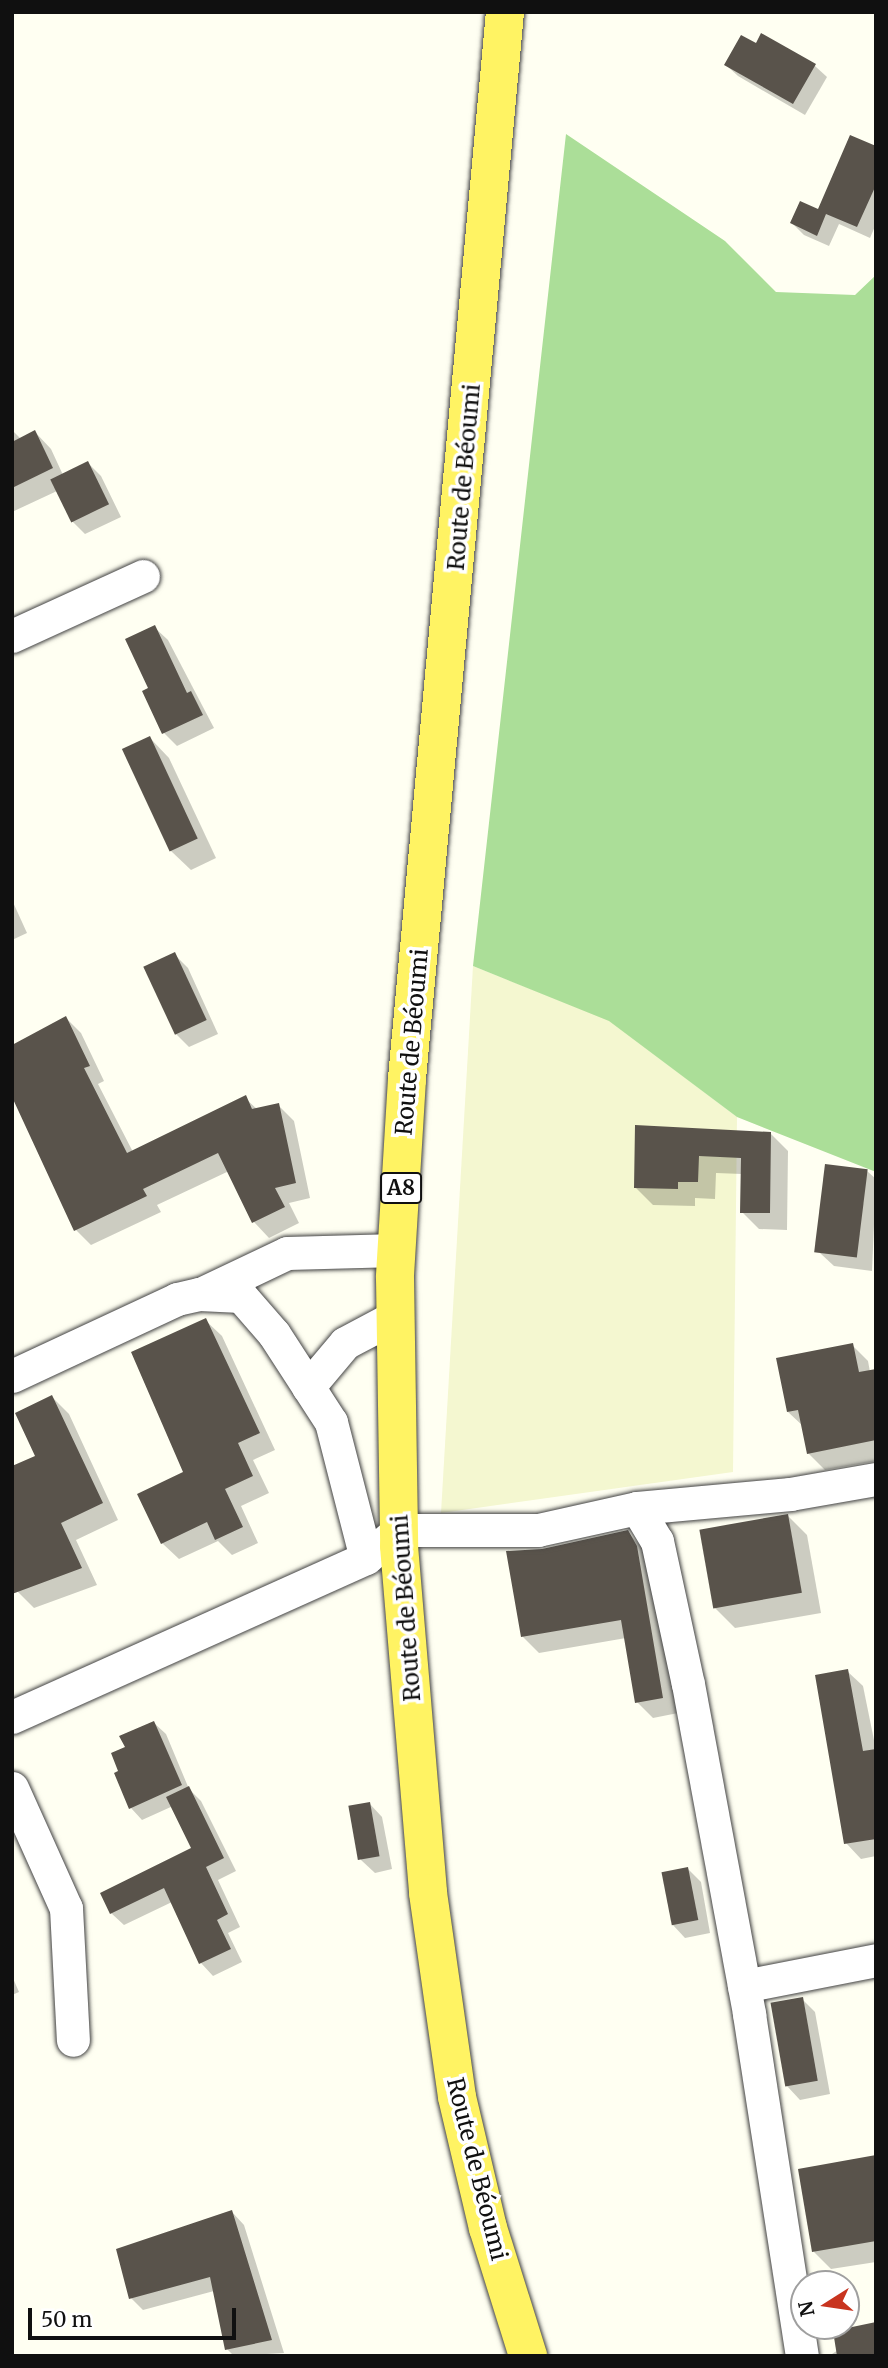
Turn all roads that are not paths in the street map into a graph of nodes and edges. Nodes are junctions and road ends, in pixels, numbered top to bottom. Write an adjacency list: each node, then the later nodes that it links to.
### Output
1 (505, 12): 4 (main road, Route de Béoumi / A8)
2 (144, 576): 3 (street)
3 (12, 636)
4 (397, 1250): 5 (street); 6 (main road, Route de Béoumi / A8)
5 (199, 1294): 7 (street); 8 (street)
6 (396, 1316): 8 (street); 11 (main road, Route de Béoumi / A8)
7 (12, 1376)
8 (308, 1387): 12 (street)
9 (876, 1479): 10 (street)
10 (637, 1508): 11 (street); 16 (street)
11 (399, 1530): 12 (street); 18 (main road, Route de Béoumi / A8)
12 (366, 1558): 13 (street)
13 (12, 1717)
14 (12, 1788): 17 (street)
15 (876, 1960): 16 (street)
16 (744, 1986): 19 (street)
17 (73, 2040)
18 (528, 2356)
19 (802, 2356)

